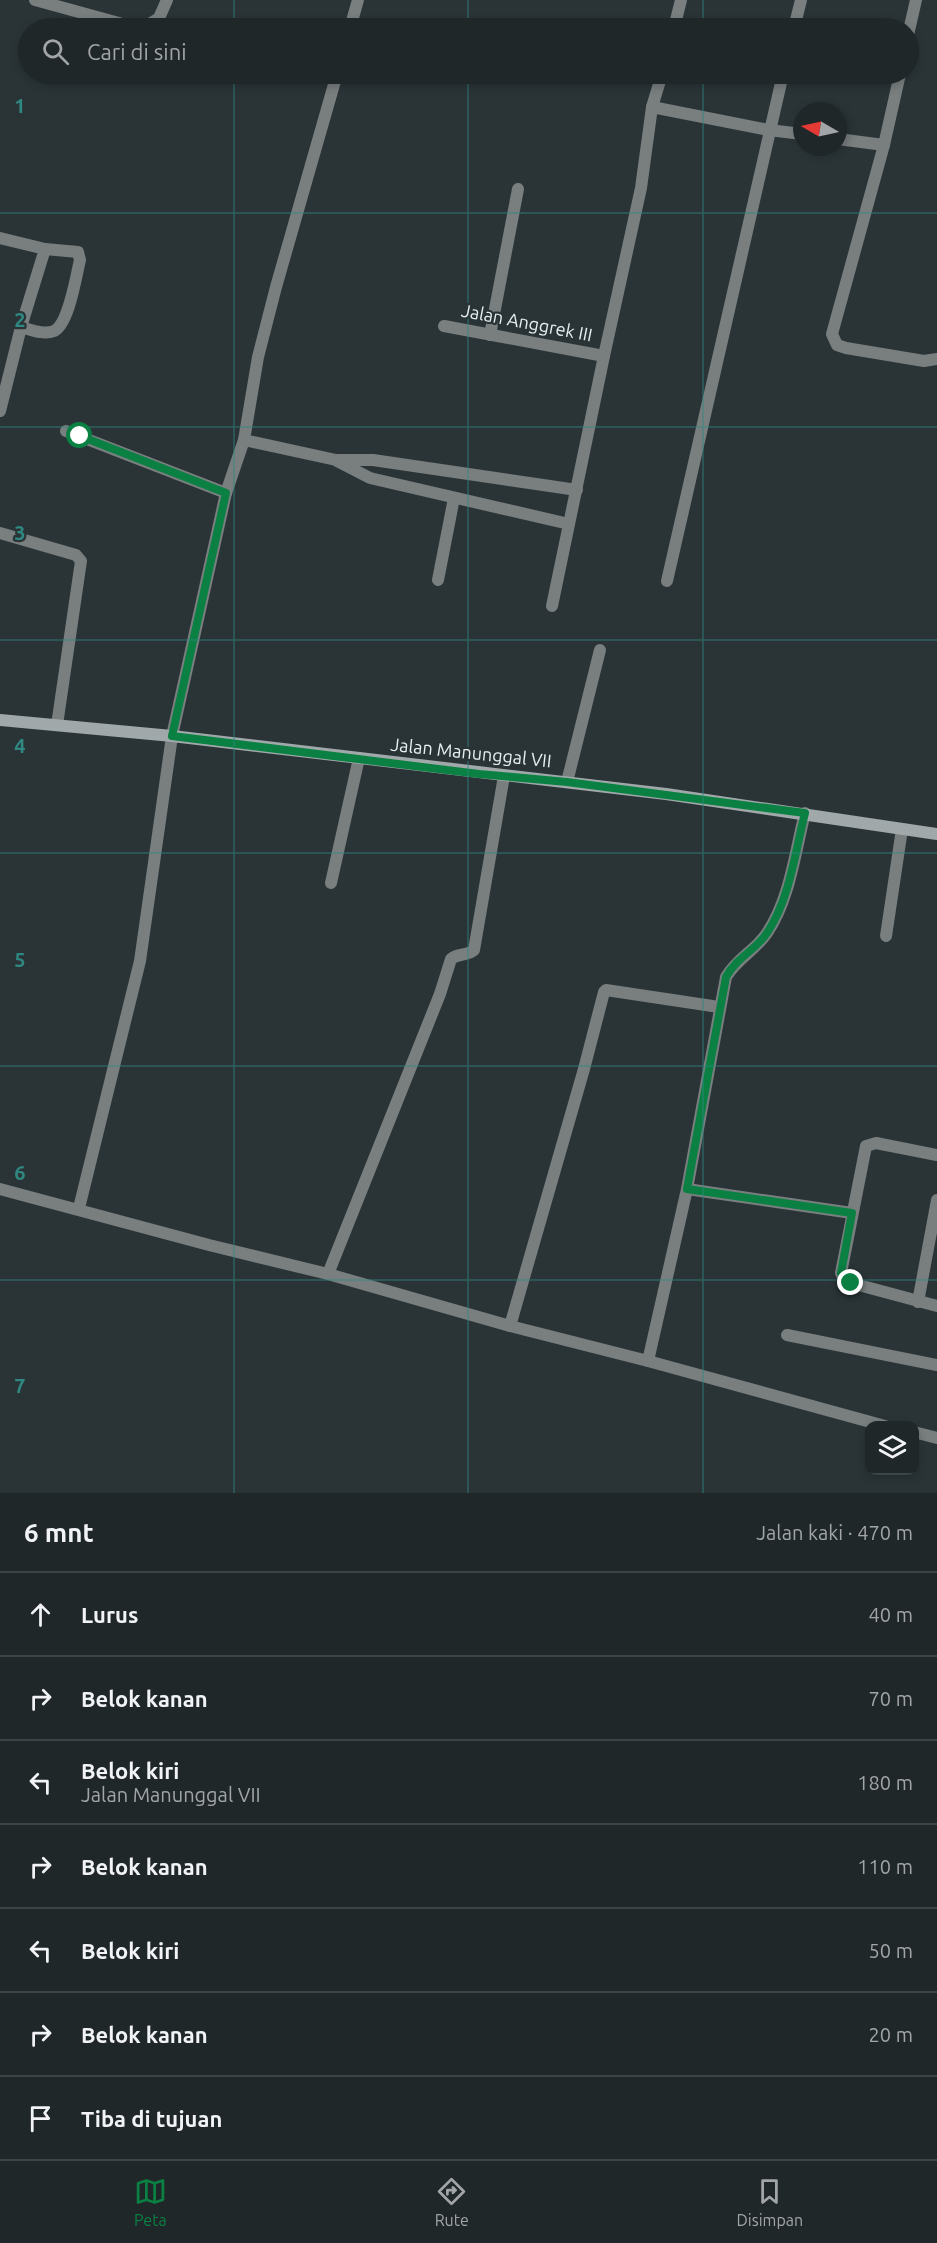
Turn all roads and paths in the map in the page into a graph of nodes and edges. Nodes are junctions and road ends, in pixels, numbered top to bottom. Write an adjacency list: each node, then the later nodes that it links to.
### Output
1 (35, 0): 7 (street)
2 (167, 0): 9 (street)
3 (358, 0): 10 (street)
4 (681, 0): 11 (street)
5 (801, 0): 12 (street)
6 (916, 0): 13 (street)
7 (52, 2): 8 (street)
8 (104, 18)
9 (159, 18)
10 (353, 18)
11 (676, 18)
12 (796, 18)
13 (912, 18)
14 (334, 84): 33 (street)
15 (659, 84): 18 (street)
16 (780, 84): 19 (street)
17 (898, 84): 22 (street)
18 (652, 107): 19 (street); 29 (street)
19 (769, 130): 20 (street); 41 (street)
20 (793, 133)
21 (847, 140): 22 (street)
22 (884, 145): 30 (street)
23 (518, 189): 28 (street)
24 (0, 238): 25 (street)
25 (45, 249): 27 (street); 27 (street)
26 (444, 326): 28 (street, Jalan Anggrek III)
27 (21, 327): 31 (street)
28 (490, 335): 29 (street, Jalan Anggrek III)
29 (604, 356): 35 (street)
30 (937, 359)
31 (0, 411)
32 (66, 431): 36 (street)
33 (244, 440): 34 (street); 36 (street)
34 (336, 460): 35 (street); 37 (street)
35 (577, 490): 38 (street)
36 (226, 493): 46 (street)
37 (454, 498): 38 (street); 40 (street)
38 (569, 525): 42 (street)
39 (0, 533): 45 (street)
40 (438, 580)
41 (667, 581)
42 (552, 606)
43 (600, 650): 49 (street)
44 (0, 720): 45 (street, Jalan Manunggal VII)
45 (57, 725): 46 (street, Jalan Manunggal VII)
46 (172, 736): 47 (street, Jalan Manunggal VII); 60 (street)
47 (359, 758): 48 (street, Jalan Manunggal VII); 53 (street)
48 (504, 776): 49 (street, Jalan Manunggal VII); 62 (street)
49 (567, 782): 50 (street, Jalan Manunggal VII)
50 (805, 813): 51 (street, Jalan Manunggal VII); 55 (street)
51 (902, 829): 52 (street, Jalan Manunggal VII); 54 (street)
52 (937, 834)
53 (331, 884)
54 (886, 936)
55 (719, 1007): 58 (street); 65 (street)
56 (937, 1155): 61 (street)
57 (0, 1189): 60 (street)
58 (687, 1189): 61 (street); 67 (street)
59 (937, 1200): 63 (street)
60 (79, 1208): 62 (street)
61 (852, 1213): 63 (street)
62 (328, 1274): 65 (street)
63 (918, 1302): 64 (street)
64 (937, 1306)
65 (510, 1326): 67 (street)
66 (787, 1335): 68 (street)
67 (648, 1361): 69 (street)
68 (937, 1365)
69 (870, 1421)
70 (919, 1433): 71 (street)
71 (937, 1438)

